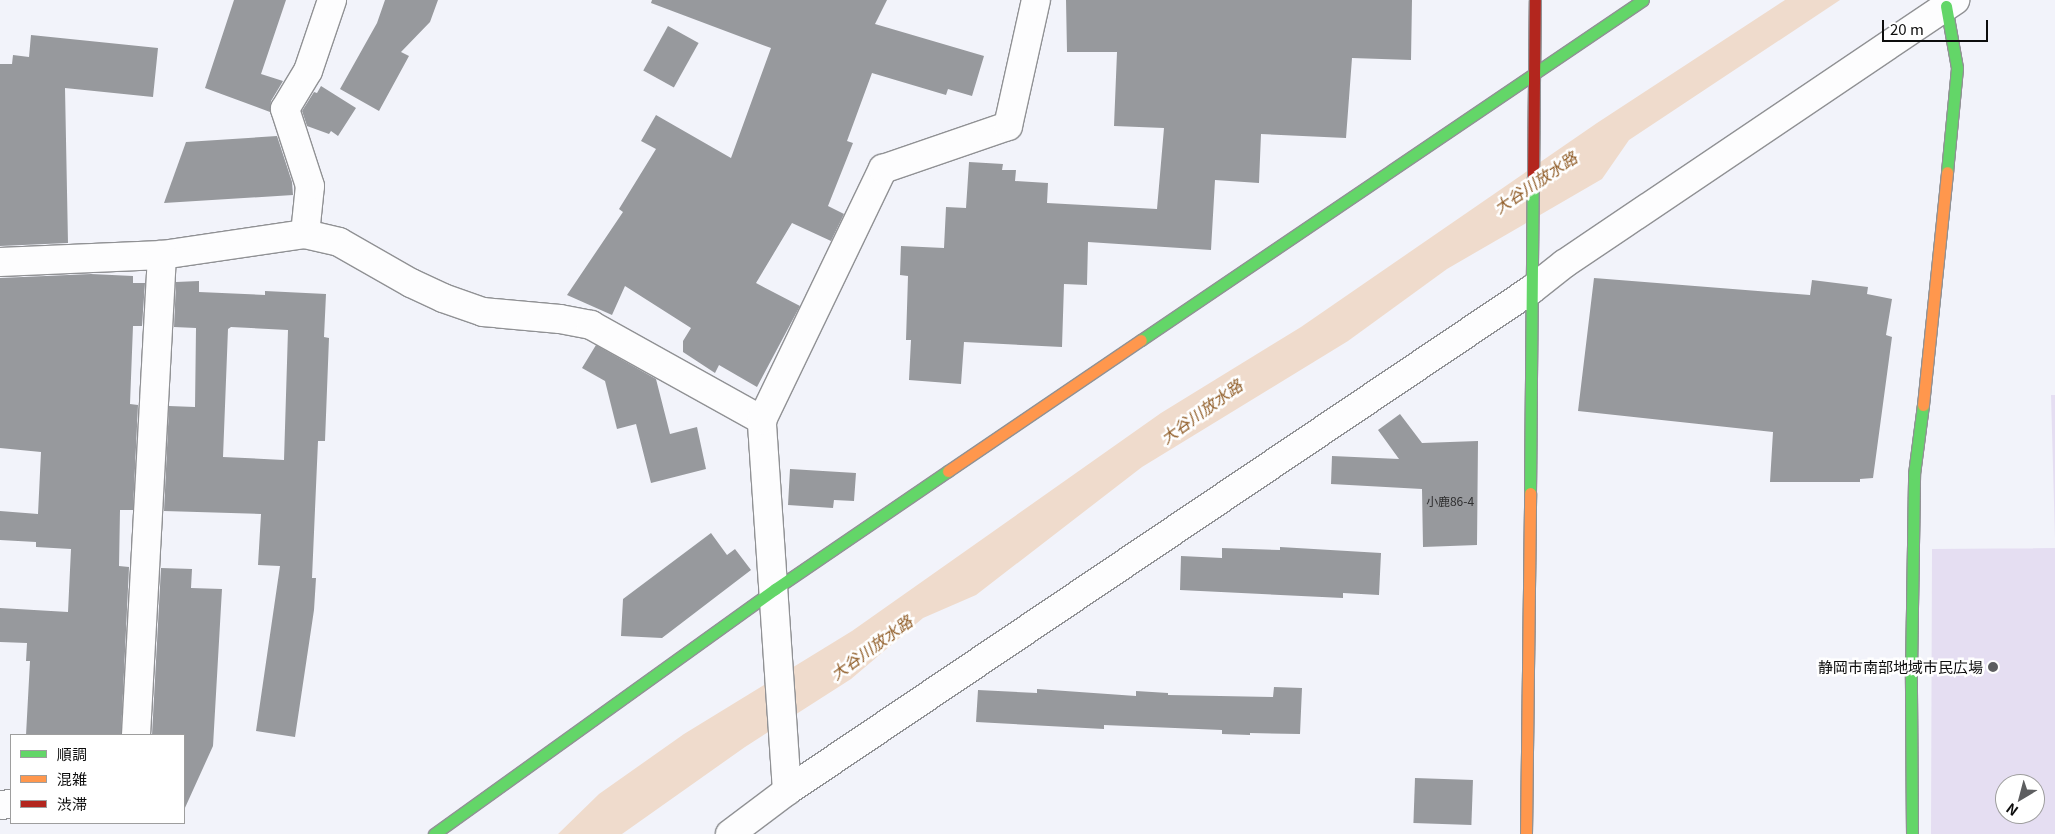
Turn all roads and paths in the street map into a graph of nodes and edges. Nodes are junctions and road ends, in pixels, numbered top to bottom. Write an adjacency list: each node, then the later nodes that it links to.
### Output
1 (332, 0): 7 (street)
2 (1036, 0): 11 (street)
3 (1535, 0): 6 (street)
4 (1643, 0): 6 (street)
5 (1951, 3): 10 (street); 18 (street)
6 (1535, 73): 10 (street); 12 (street)
7 (305, 234): 8 (street); 11 (street)
8 (162, 256): 9 (street); 13 (street)
9 (0, 262)
10 (1532, 279): 14 (street); 17 (street)
11 (762, 420): 12 (street)
12 (774, 588): 14 (street); 15 (street)
13 (136, 734)
14 (787, 791): 16 (street)
15 (434, 834)
16 (730, 834)
17 (1526, 834)
18 (1912, 834)

